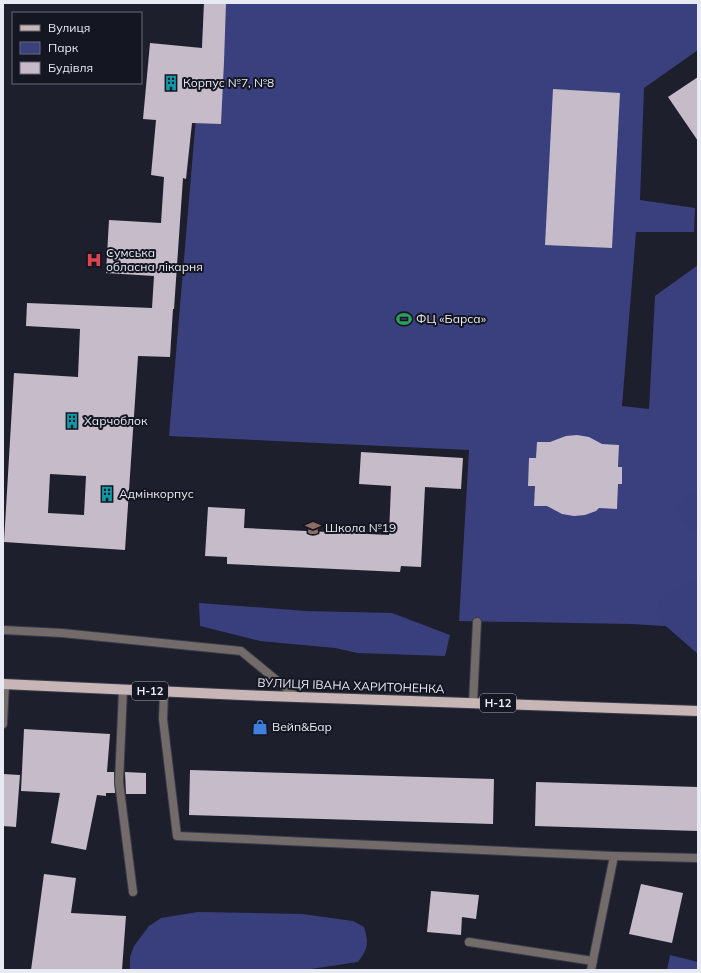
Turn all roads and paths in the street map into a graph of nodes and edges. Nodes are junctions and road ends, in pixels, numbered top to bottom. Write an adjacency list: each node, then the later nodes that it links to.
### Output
1 (476, 622): 7 (street)
2 (3, 630): 6 (street)
3 (4, 684): 4 (main road, ВУЛИЦЯ ІВАНА ХАРИТОНЕНКА / Н-12); 9 (street)
4 (123, 690): 5 (main road, ВУЛИЦЯ ІВАНА ХАРИТОНЕНКА / Н-12); 12 (street)
5 (164, 692): 6 (main road, ВУЛИЦЯ ІВАНА ХАРИТОНЕНКА / Н-12); 10 (street)
6 (297, 697): 7 (main road, ВУЛИЦЯ ІВАНА ХАРИТОНЕНКА / Н-12)
7 (473, 703): 8 (main road, ВУЛИЦЯ ІВАНА ХАРИТОНЕНКА / Н-12)
8 (698, 711)
9 (3, 724)
10 (614, 856): 11 (street); 14 (street)
11 (698, 858)
12 (133, 892)
13 (469, 942): 14 (street)
14 (593, 961): 15 (street)
15 (591, 970)

